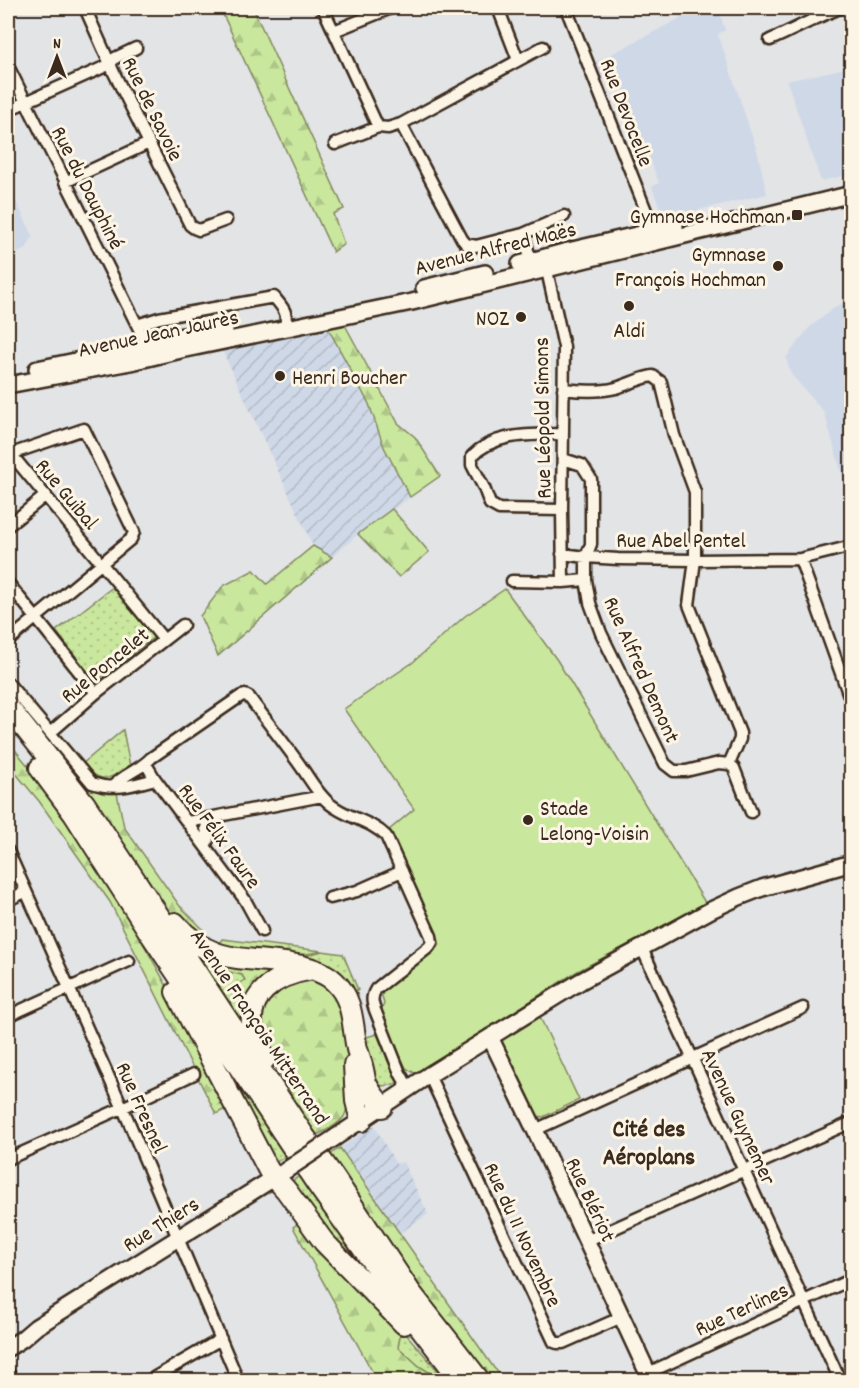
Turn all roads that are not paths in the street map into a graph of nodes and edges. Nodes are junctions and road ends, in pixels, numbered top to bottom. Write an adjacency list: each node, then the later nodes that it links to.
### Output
1 (85, 8): 12 (street, Rue de Savoie)
2 (323, 8): 7 (street)
3 (391, 8): 7 (street)
4 (498, 8): 11 (street)
5 (566, 8): 25 (street, Rue Devocelle)
6 (840, 8): 8 (street)
7 (334, 31): 17 (street)
8 (770, 40)
9 (543, 47): 11 (street)
10 (136, 48): 12 (street)
11 (518, 60): 16 (street)
12 (110, 64): 14 (street); 18 (street, Rue de Savoie)
13 (8, 66): 14 (street, Rue du Dauphiné)
14 (25, 102): 15 (street); 20 (street, Rue du Dauphiné)
15 (8, 110)
16 (401, 124): 17 (street); 26 (street)
17 (378, 127): 19 (street)
18 (149, 143): 20 (street); 24 (street, Rue de Savoie)
19 (335, 144)
20 (65, 182): 29 (street, Rue du Dauphiné)
21 (852, 185): 25 (main road, Avenue Alfred Maës)
22 (852, 194): 27 (main road, Avenue Alfred Maës)
23 (564, 216): 26 (street)
24 (226, 220)
25 (654, 231): 27 (main road, Avenue Alfred Maës)
26 (523, 234): 27 (street, Rue Léopold Simons)
27 (539, 265): 28 (main road, Avenue Alfred Maës); 28 (main road, Avenue Alfred Maës); 33 (street, Rue Léopold Simons)
28 (286, 323): 29 (street); 30 (main road, Avenue Alfred Maës)
29 (137, 325): 30 (street, Rue du Dauphiné)
30 (149, 352): 31 (main road, Avenue Jean Jaurès); 32 (main road, Avenue Jean Jaurès)
31 (8, 375)
32 (8, 385)
33 (563, 389): 34 (street, Rue Léopold Simons); 45 (street)
34 (563, 434): 36 (street, Rue Léopold Simons); 38 (street)
35 (10, 454): 37 (street, Rue Guibal); 44 (street)
36 (563, 459): 38 (street, Rue Léopold Simons); 42 (street, Rue Alfred Demont)
37 (46, 495): 39 (street); 44 (street, Rue Guibal)
38 (562, 510): 41 (street, Rue Léopold Simons)
39 (8, 526)
40 (852, 546): 43 (street, Rue Abel Pentel)
41 (562, 554): 42 (street, Rue Abel Pentel); 48 (street, Rue Léopold Simons)
42 (586, 557): 45 (street, Rue Abel Pentel); 47 (street, Rue Alfred Demont)
43 (800, 559): 45 (street, Rue Abel Pentel); 56 (street)
44 (98, 560): 50 (street); 52 (street, Rue Guibal)
45 (695, 560): 61 (street)
46 (512, 580): 48 (street)
47 (586, 580): 48 (street); 61 (street, Rue Alfred Demont)
48 (563, 582)
49 (8, 583): 50 (street)
50 (35, 619): 53 (street); 55 (street)
51 (183, 625): 52 (street, Rue Poncelet)
52 (164, 640): 55 (street, Rue Poncelet)
53 (8, 641)
54 (8, 683): 59 (street)
55 (95, 694): 59 (street, Rue Poncelet)
56 (852, 704)
57 (8, 707): 74 (highway, Avenue François Mitterrand)
58 (8, 728): 78 (highway, Avenue François Mitterrand)
59 (50, 733): 64 (street)
60 (146, 764): 62 (street, Rue Félix Faure); 63 (street); 64 (street)
61 (729, 764): 67 (street)
62 (156, 780): 64 (street); 69 (street, Rue Félix Faure)
63 (312, 783): 65 (street); 66 (street)
64 (113, 786)
65 (322, 796): 66 (street); 73 (street)
66 (306, 799): 68 (street)
67 (751, 812)
68 (211, 818): 69 (street); 70 (street)
69 (188, 822): 70 (street, Rue Félix Faure)
70 (205, 846): 79 (street, Rue Félix Faure)
71 (8, 851): 75 (street, Rue Fresnel)
72 (852, 863): 80 (main road, Rue Thiers)
73 (402, 871): 76 (street); 91 (street)
74 (134, 879): 82 (highway); 92 (highway, Avenue François Mitterrand)
75 (25, 892): 77 (street); 83 (street, Rue Fresnel)
76 (330, 898)
77 (8, 900)
78 (148, 930): 100 (highway); 110 (highway, Avenue François Mitterrand)
79 (262, 931)
80 (640, 949): 86 (main road, Rue Thiers); 88 (street, Avenue Guynemer)
81 (129, 962): 83 (street)
82 (314, 970): 87 (highway); 92 (highway)
83 (69, 989): 85 (street); 94 (street, Rue Fresnel)
84 (803, 1008): 88 (street)
85 (8, 1016)
86 (490, 1037): 90 (main road, Rue Thiers); 97 (main road, Rue Blériot)
87 (357, 1050): 93 (highway); 95 (highway)
88 (691, 1058): 97 (street); 99 (street, Avenue Guynemer)
89 (194, 1074): 94 (street)
90 (429, 1075): 91 (main road, Rue Thiers); 105 (street, Rue du 11 Novembre)
91 (409, 1089): 93 (main road, Rue Thiers)
92 (279, 1096): 110 (highway, Avenue François Mitterrand)
93 (382, 1107): 95 (main road, Rue Thiers)
94 (122, 1108): 98 (street); 101 (street, Rue Fresnel)
95 (361, 1121): 100 (main road, Rue Thiers, bridge)
96 (852, 1122): 99 (street)
97 (535, 1131): 102 (main road, Rue Blériot)
98 (8, 1159)
99 (744, 1170): 102 (street); 104 (street, Avenue Guynemer)
100 (280, 1174): 101 (main road, Rue Thiers); 110 (highway)
101 (178, 1239): 106 (street, Rue Fresnel); 107 (main road, Rue Thiers)
102 (586, 1241): 105 (main road, Rue Blériot)
103 (852, 1279): 104 (street, Rue Terlines)
104 (804, 1301): 109 (street, Rue Terlines); 114 (street, Avenue Guynemer)
105 (622, 1317): 109 (main road, Rue Blériot)
106 (221, 1339): 112 (street); 113 (street, Rue Fresnel)
107 (8, 1348)
108 (8, 1372): 111 (street)
109 (650, 1377)
110 (468, 1378)
111 (12, 1380)
112 (150, 1380)
113 (238, 1380)
114 (840, 1380)

